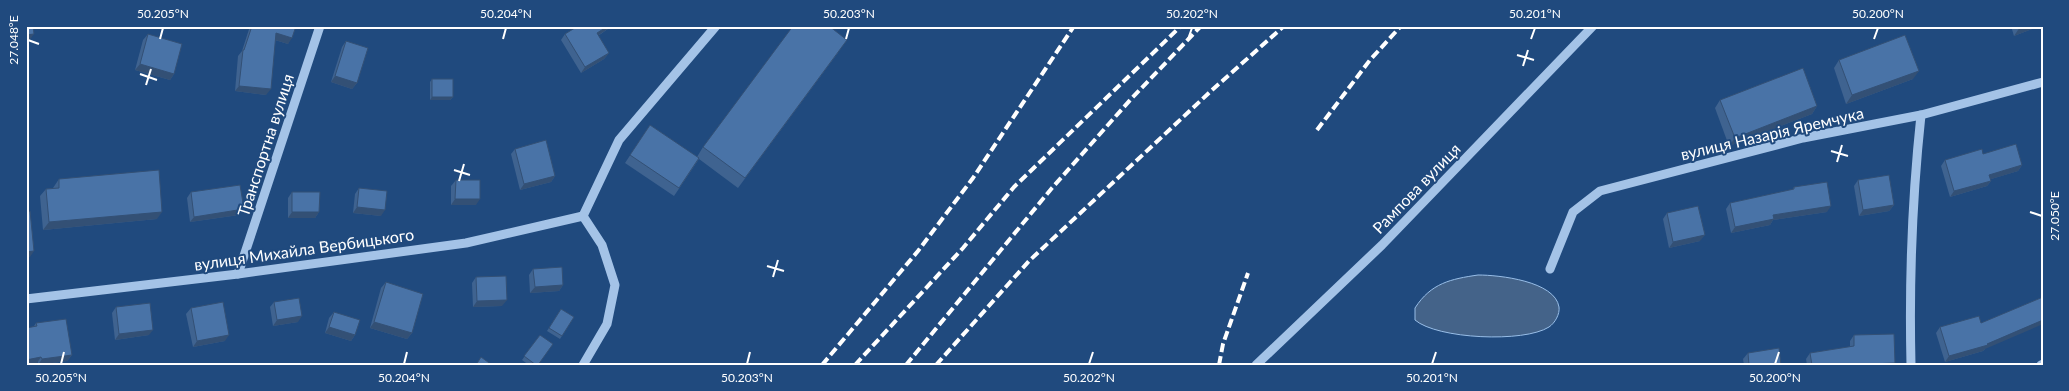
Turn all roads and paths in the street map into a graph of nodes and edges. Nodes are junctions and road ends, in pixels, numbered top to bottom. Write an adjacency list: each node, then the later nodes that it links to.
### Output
1 (320, 26): 8 (street, Транспортна вулиця)
2 (716, 26): 6 (street)
3 (1593, 26): 11 (street, Рампова вулиця)
4 (2043, 82): 5 (street, вулиця Назарія Яремчука)
5 (1920, 115): 7 (street, вулиця Назарія Яремчука); 12 (street)
6 (582, 216): 8 (street, вулиця Михайла Вербицького); 10 (street)
7 (1550, 269)
8 (238, 274): 9 (street, вулиця Михайла Вербицького)
9 (26, 300)
10 (583, 365)
11 (1256, 365)
12 (1911, 365)

